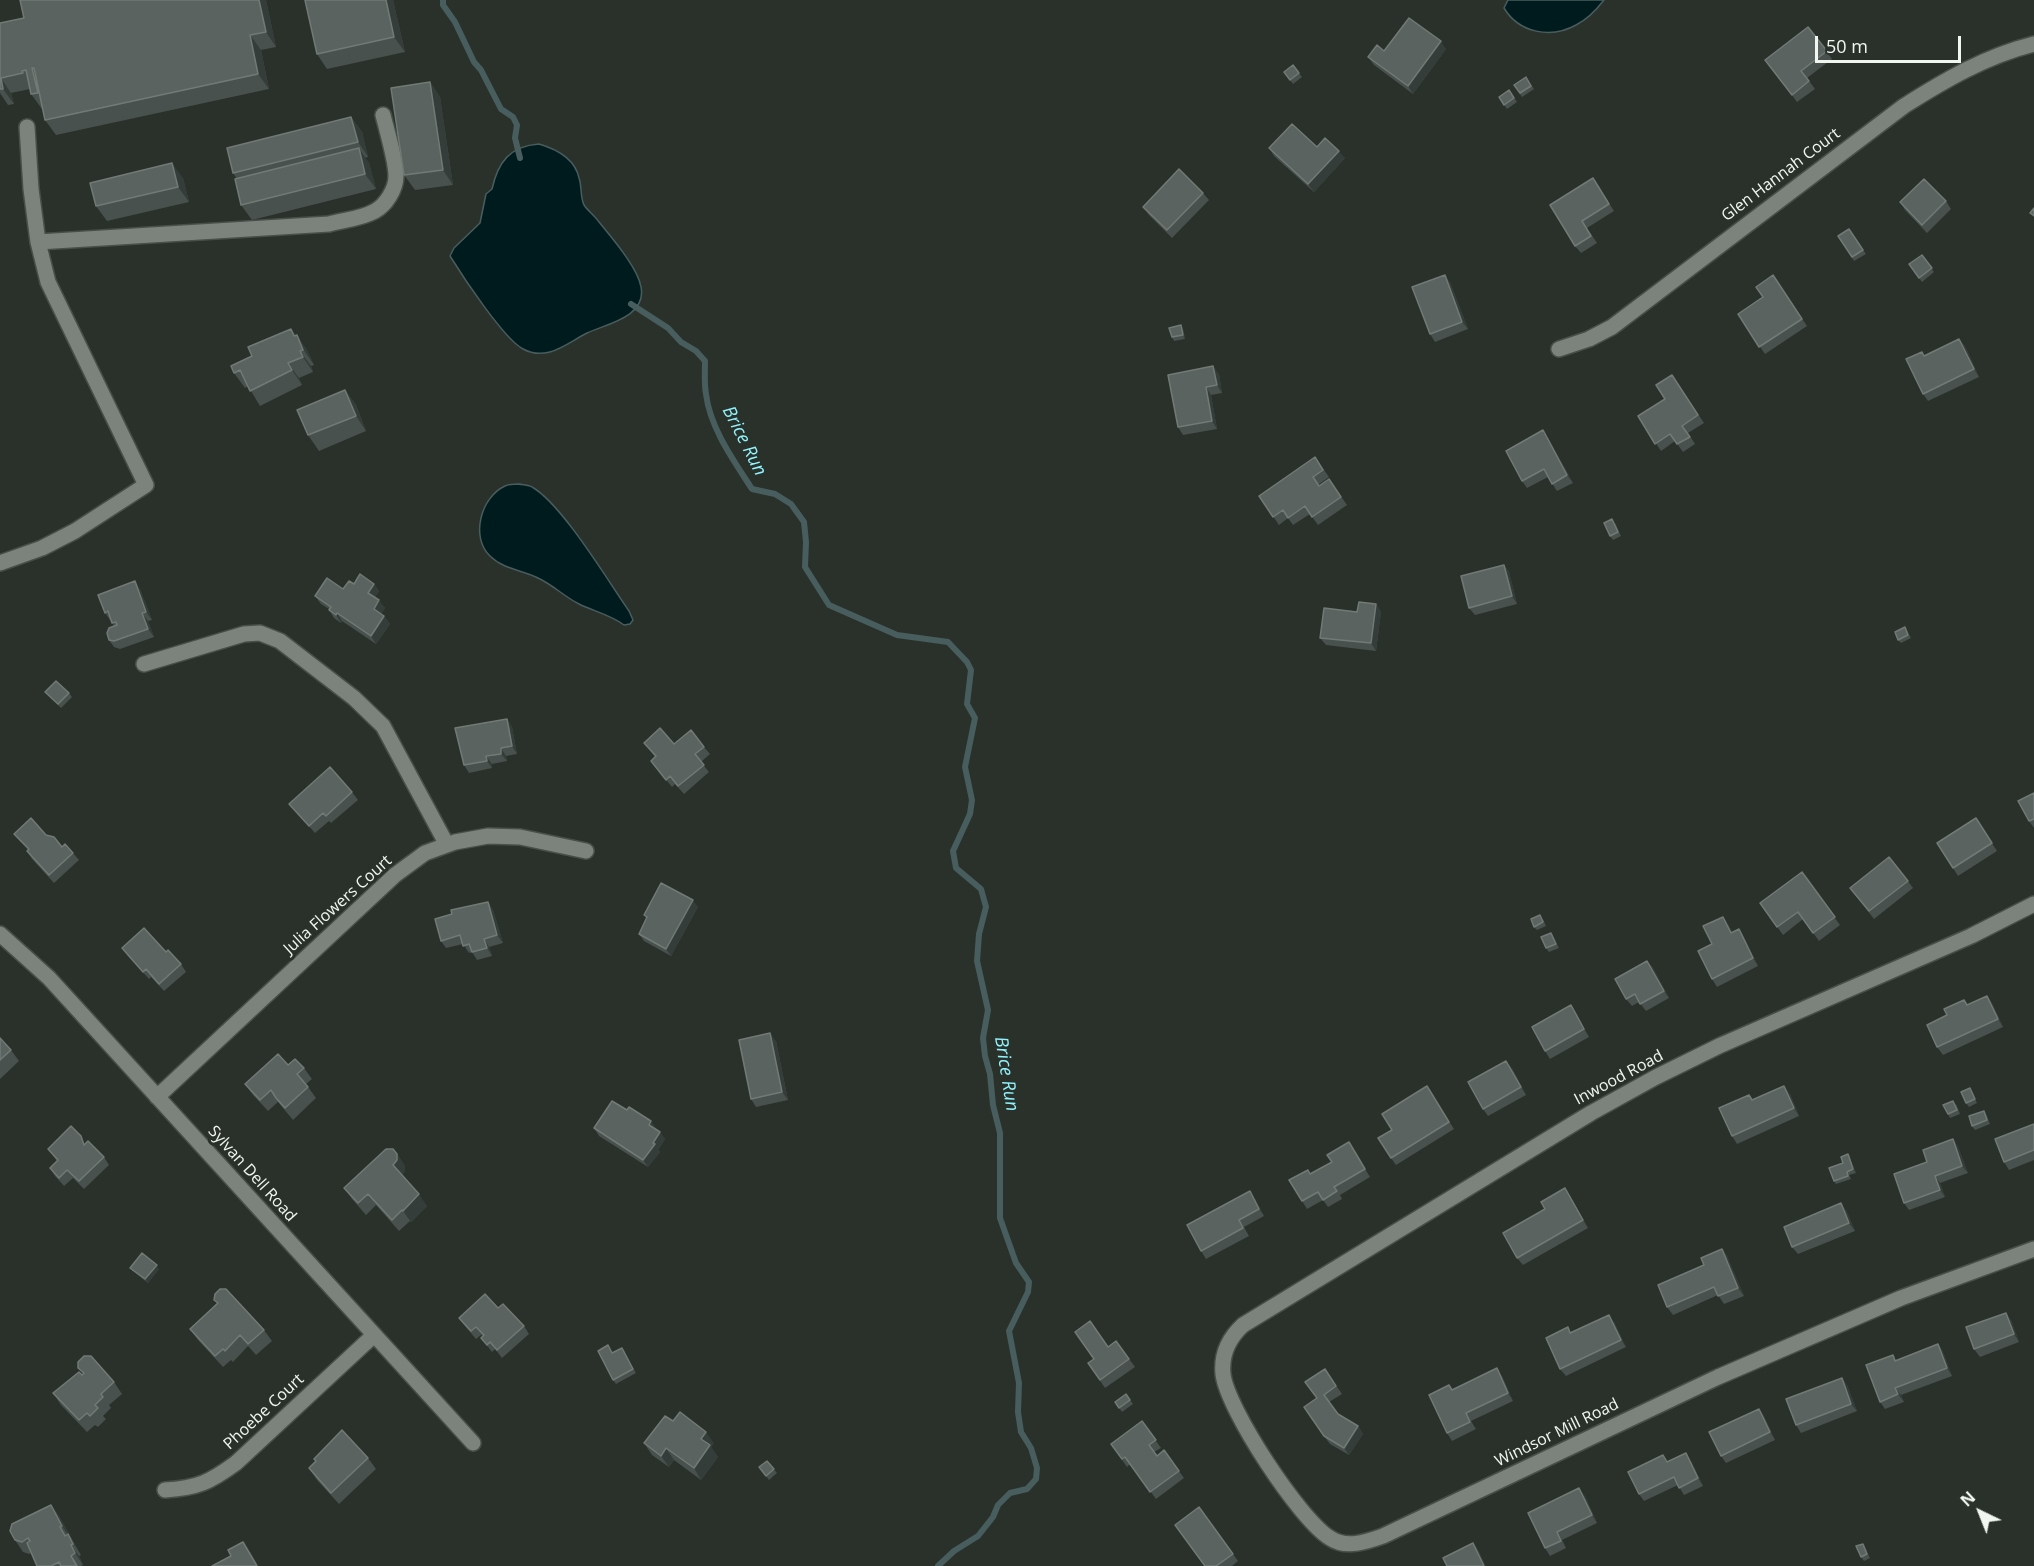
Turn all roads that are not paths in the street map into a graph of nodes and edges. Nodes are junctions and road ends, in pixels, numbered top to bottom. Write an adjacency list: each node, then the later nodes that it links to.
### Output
1 (2034, 44): 5 (street, Glen Hannah Court)
2 (383, 115): 4 (street)
3 (27, 127): 4 (street)
4 (38, 242): 6 (street)
5 (1559, 349)
6 (0, 563)
7 (144, 664): 8 (street)
8 (447, 845): 9 (street, Julia Flowers Court); 12 (street, Julia Flowers Court)
9 (586, 851)
10 (2034, 904): 14 (street, Inwood Road)
11 (0, 934): 12 (street, Sylvan Dell Road)
12 (157, 1097): 15 (street, Sylvan Dell Road)
13 (2034, 1249): 14 (street, Windsor Mill Road)
14 (1243, 1325)
15 (374, 1335): 16 (street, Sylvan Dell Road); 17 (street, Phoebe Court)
16 (473, 1443)
17 (165, 1490)

